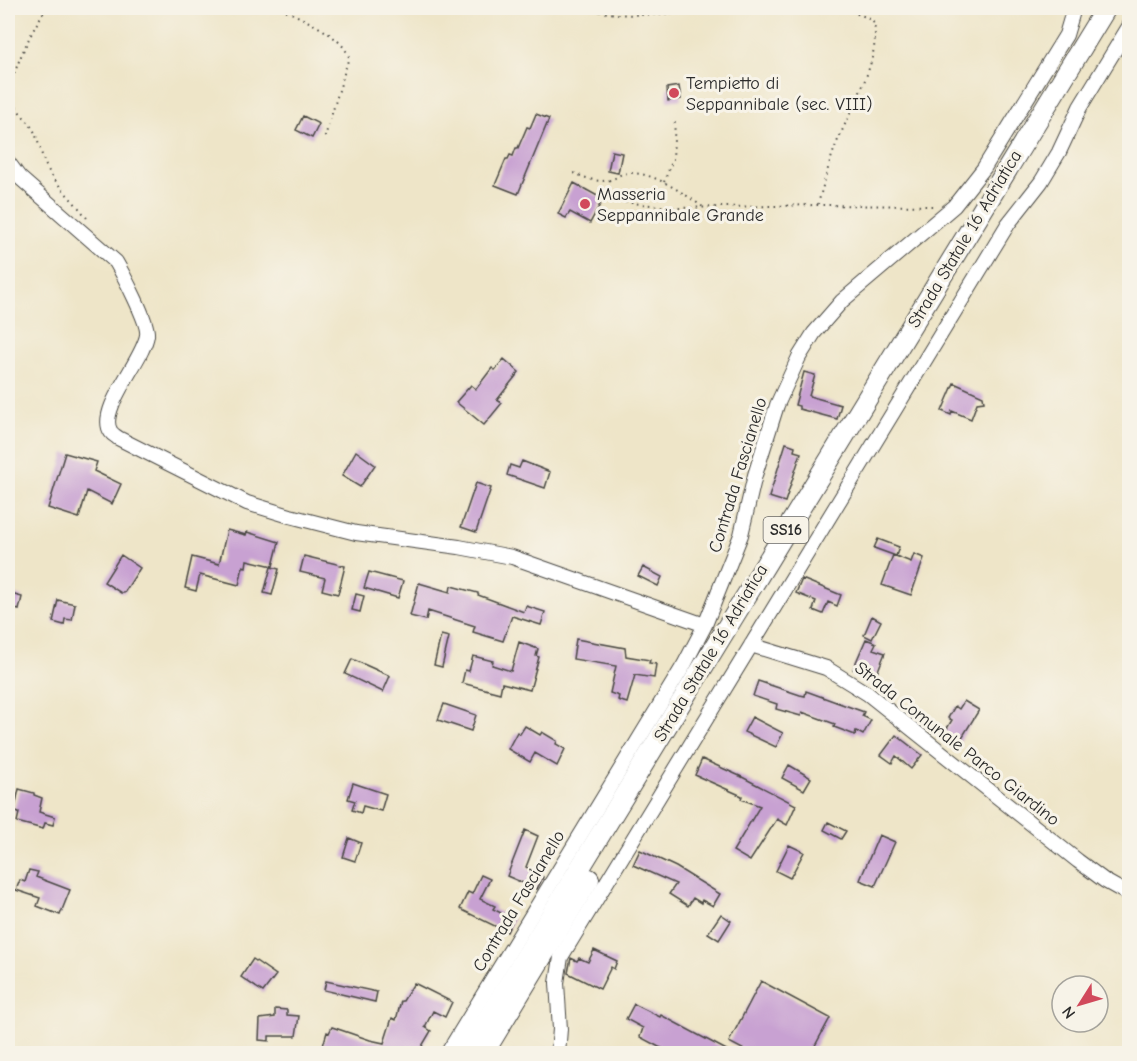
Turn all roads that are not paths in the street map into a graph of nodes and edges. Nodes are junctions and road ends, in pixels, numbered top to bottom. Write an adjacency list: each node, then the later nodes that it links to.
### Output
1 (1074, 8): 6 (street, Contrada Fascianello)
2 (1106, 8): 11 (highway, Strada Statale 16 Adriatica / SS16)
3 (1119, 8): 9 (highway, Strada Statale 16 Adriatica / SS16)
4 (1130, 25): 7 (street)
5 (8, 162): 6 (street)
6 (705, 625): 10 (street, Contrada Fascianello)
7 (751, 645): 8 (street, Strada Comunale Parco Giardino); 14 (street)
8 (1130, 895)
9 (531, 975): 12 (highway, Strada Statale 16 Adriatica / SS16); 13 (highway)
10 (447, 1053)
11 (466, 1053)
12 (483, 1053)
13 (497, 1053)
14 (558, 1053)

